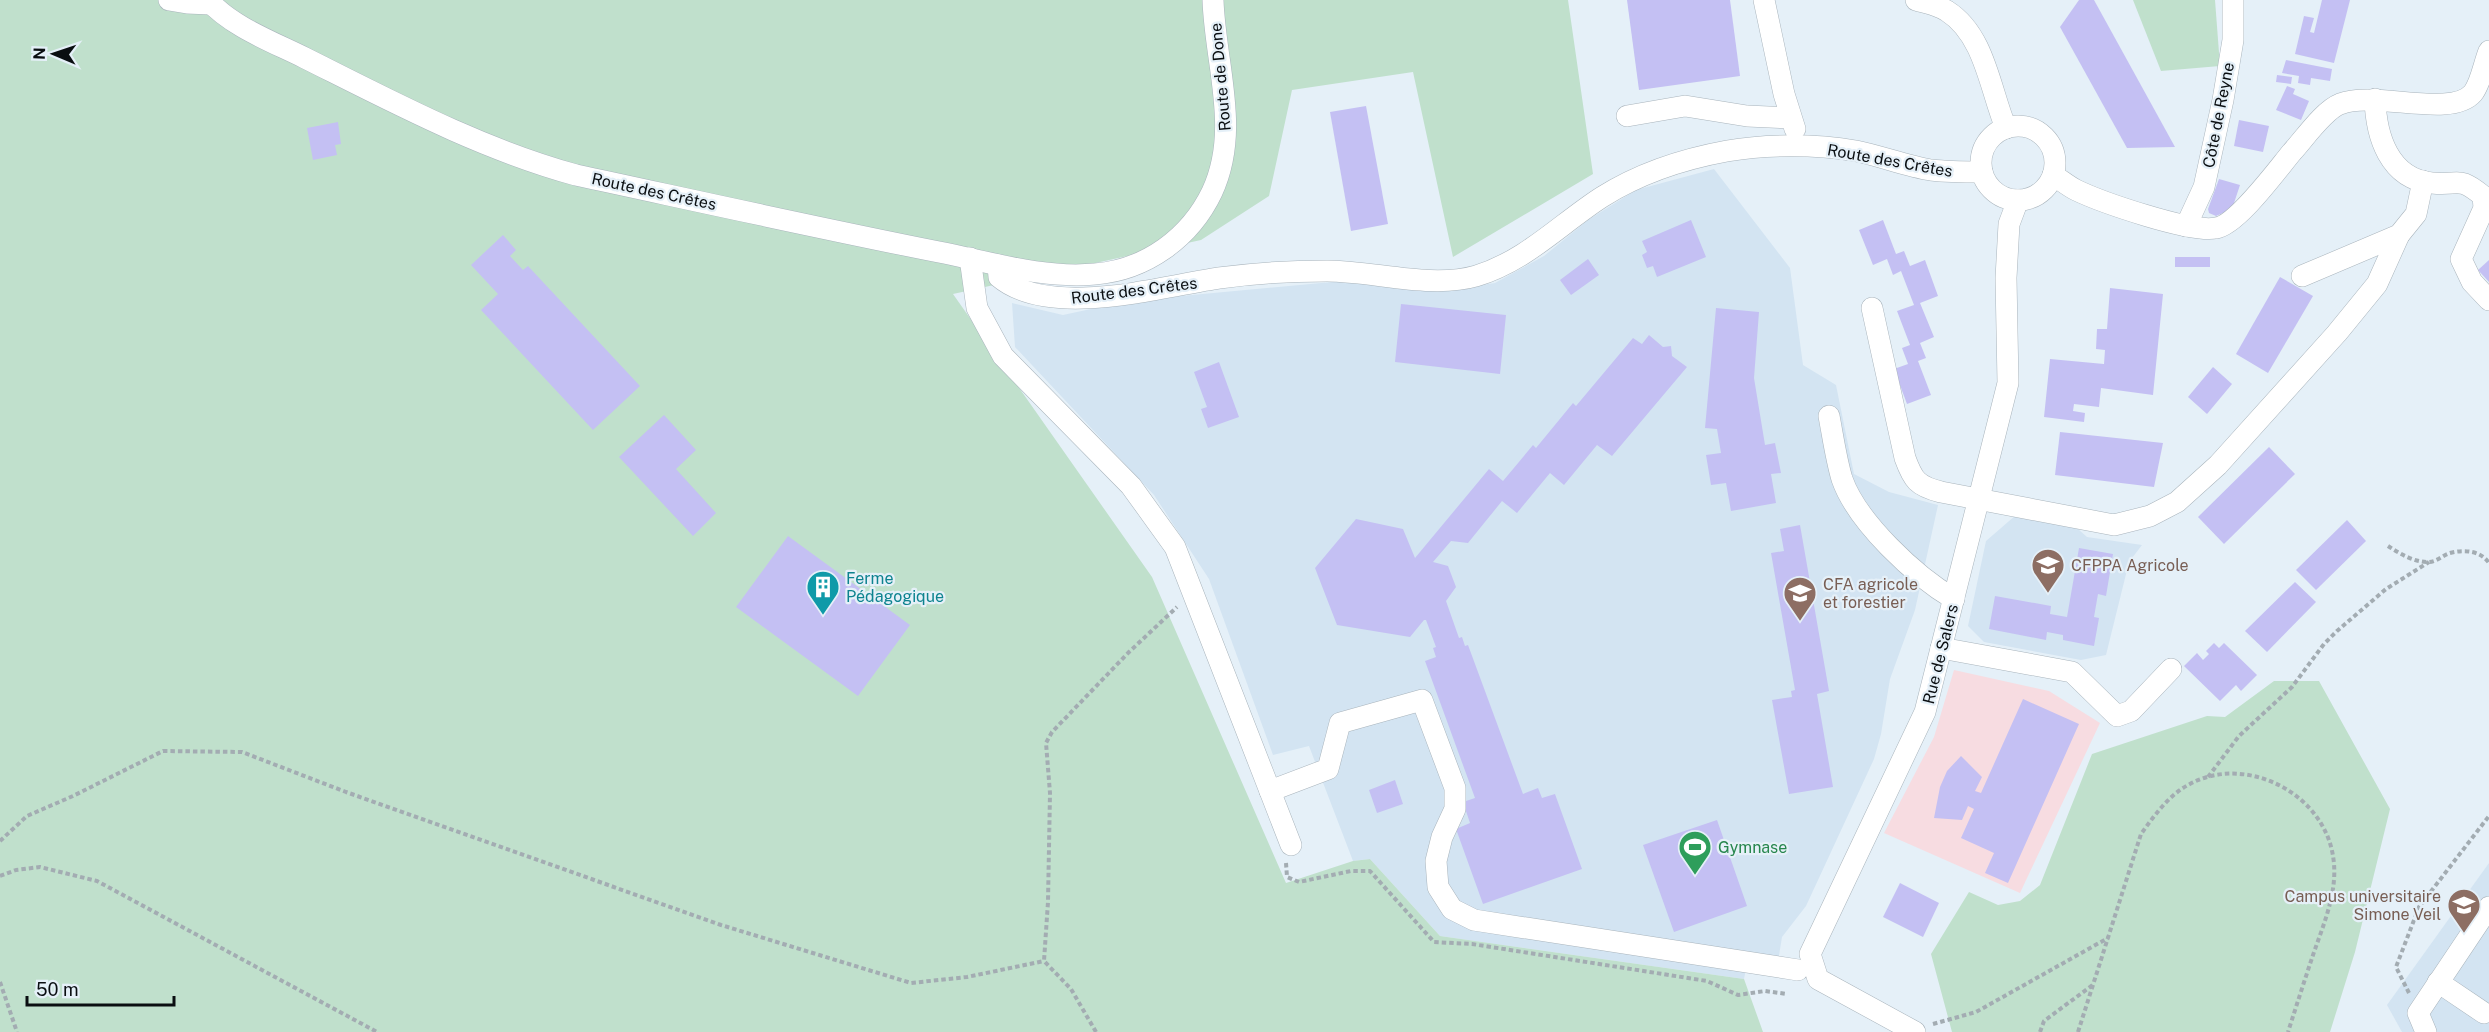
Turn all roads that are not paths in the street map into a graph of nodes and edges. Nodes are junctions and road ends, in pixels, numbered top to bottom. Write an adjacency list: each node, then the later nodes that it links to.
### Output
1 (169, 0): 6 (street)
2 (1213, 0): 20 (street, Route de Done)
3 (1764, 0): 10 (street)
4 (1916, 0): 11 (street)
5 (2233, 0): 17 (street, Côte de Reyne)
6 (209, 2): 19 (street, Route des Crêtes)
7 (2489, 51): 8 (street)
8 (2375, 99): 15 (street); 17 (street)
9 (1627, 116): 10 (street)
10 (1791, 118): 12 (street)
11 (2006, 128): 13 (street); 14 (street)
12 (1800, 147): 13 (street, Route des Crêtes); 20 (street, Route des Crêtes)
13 (1982, 172): 16 (street)
14 (2053, 175): 16 (street); 17 (street)
15 (2423, 181): 18 (street); 22 (street)
16 (2018, 200): 25 (street, Rue de Salers)
17 (2186, 226)
18 (2399, 235): 21 (street); 25 (street)
19 (970, 258): 20 (street, Route des Crêtes); 29 (street)
20 (998, 265)
21 (2302, 276)
22 (2489, 300)
23 (1872, 308): 25 (street)
24 (1829, 416): 26 (street)
25 (1979, 500): 26 (street, Rue de Salers)
26 (1954, 599): 27 (street, Rue de Salers)
27 (1941, 648): 28 (street); 36 (street, Rue de Salers)
28 (2171, 669)
29 (1270, 791): 30 (street); 32 (street)
30 (1291, 845)
31 (2489, 906): 33 (street)
32 (1798, 970)
33 (2438, 982): 34 (street); 35 (street)
34 (2487, 1012)
35 (2422, 1022)
36 (1913, 1031)

